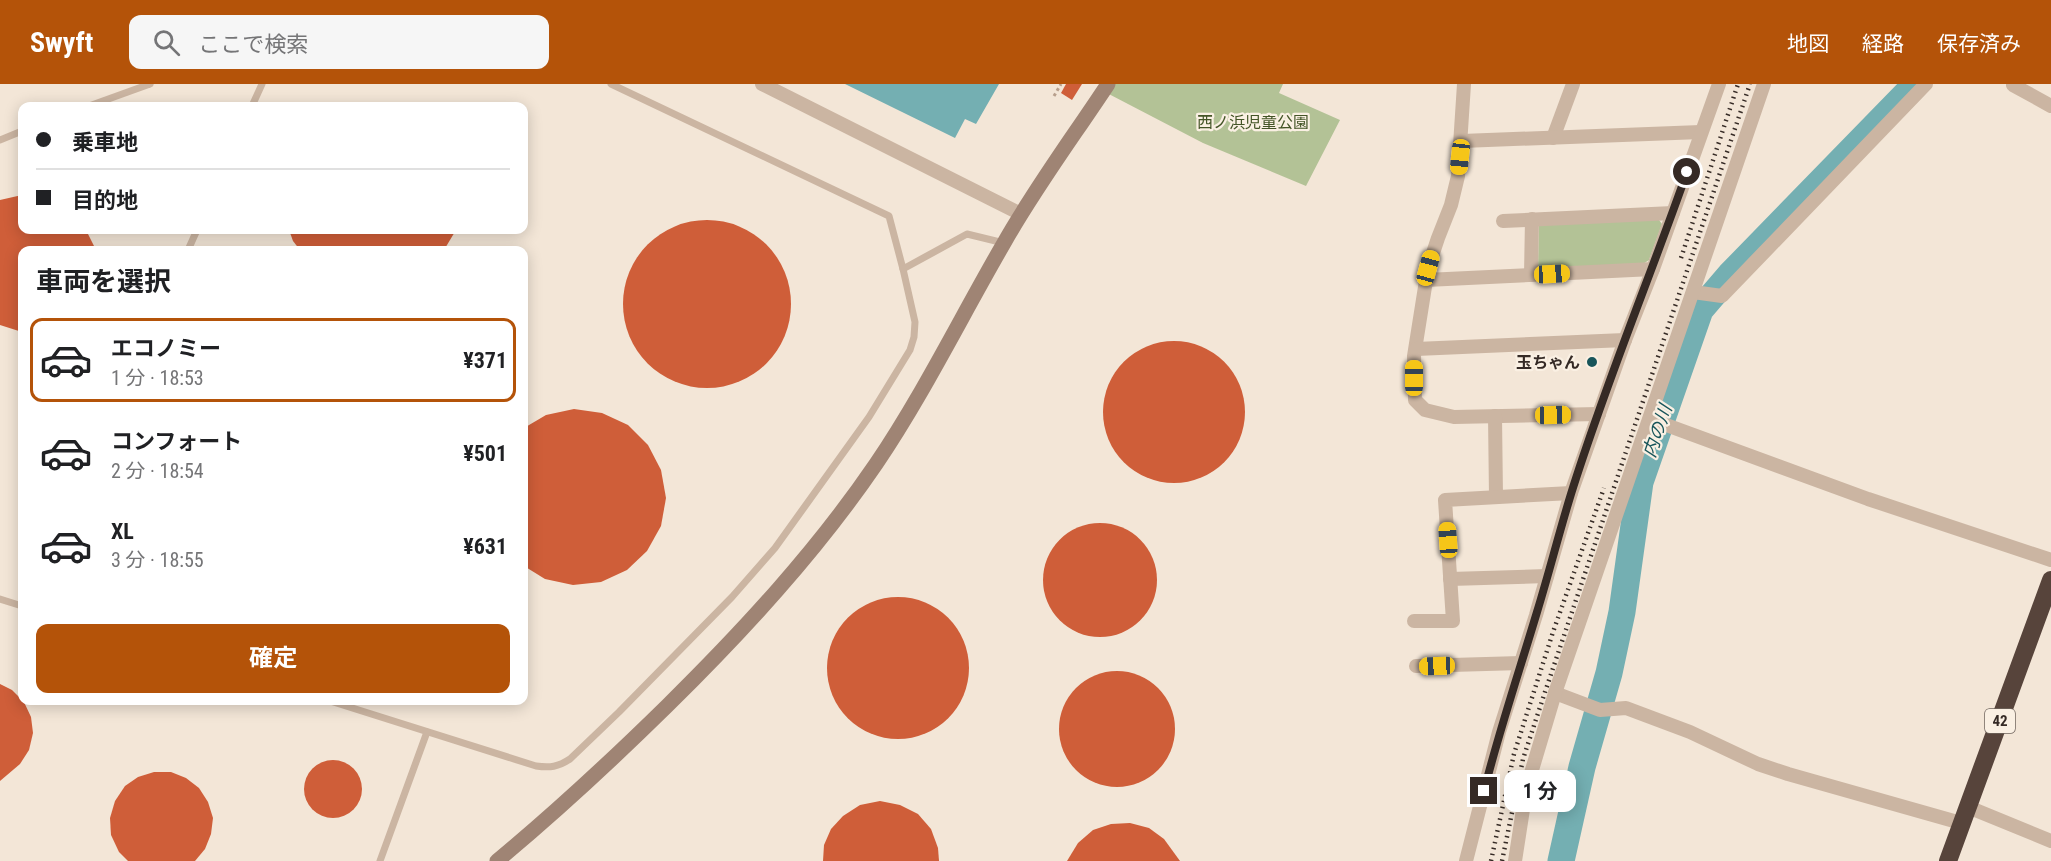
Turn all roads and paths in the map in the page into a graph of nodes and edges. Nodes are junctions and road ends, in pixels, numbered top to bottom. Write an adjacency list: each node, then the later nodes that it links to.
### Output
1 (150, 84): 14 (lane)
2 (262, 84): 15 (lane)
3 (611, 84): 27 (lane)
4 (762, 84): 23 (street)
5 (1061, 84): 13 (path)
6 (1108, 84): 23 (street)
7 (1464, 84): 21 (street)
8 (1573, 84): 19 (street)
9 (1719, 84): 17 (street)
10 (1764, 84): 31 (street)
11 (1926, 84): 31 (street)
12 (2013, 86): 16 (street)
13 (1054, 96)
14 (100, 102)
15 (254, 102)
16 (2051, 106)
17 (1701, 132): 19 (street); 22 (street)
18 (18, 133): 20 (lane)
19 (1553, 138): 21 (street)
20 (0, 140)
21 (1462, 141): 30 (street)
22 (1673, 213): 24 (street); 28 (street)
23 (1021, 214): 26 (street)
24 (1533, 219): 25 (street); 29 (street)
25 (1503, 221)
26 (1004, 243): 27 (lane); 54 (street)
27 (903, 269): 50 (lane)
28 (1653, 269): 29 (street); 32 (street)
29 (1531, 275): 30 (street)
30 (1426, 280): 33 (street)
31 (1693, 292): 36 (street)
32 (1624, 340): 33 (street); 34 (street)
33 (1416, 349): 35 (street)
34 (1599, 414): 35 (street); 37 (street)
35 (1495, 416): 38 (street)
36 (1650, 419): 39 (street); 48 (street)
37 (1571, 493): 38 (street); 40 (street)
38 (1496, 497): 41 (street)
39 (2051, 560)
40 (1547, 576): 41 (street); 46 (street)
41 (1450, 579): 45 (street)
42 (2051, 580): 51 (highway, 42)
43 (0, 599): 44 (lane)
44 (18, 605)
45 (1414, 621)
46 (1521, 663): 47 (street); 55 (street)
47 (1416, 666)
48 (1555, 693): 51 (street); 56 (street)
49 (343, 705): 50 (lane)
50 (427, 732): 53 (lane)
51 (1965, 815): 52 (street); 57 (highway, 42)
52 (2051, 841)
53 (380, 861)
54 (497, 861)
55 (1466, 861)
56 (1515, 861)
57 (1948, 861)

